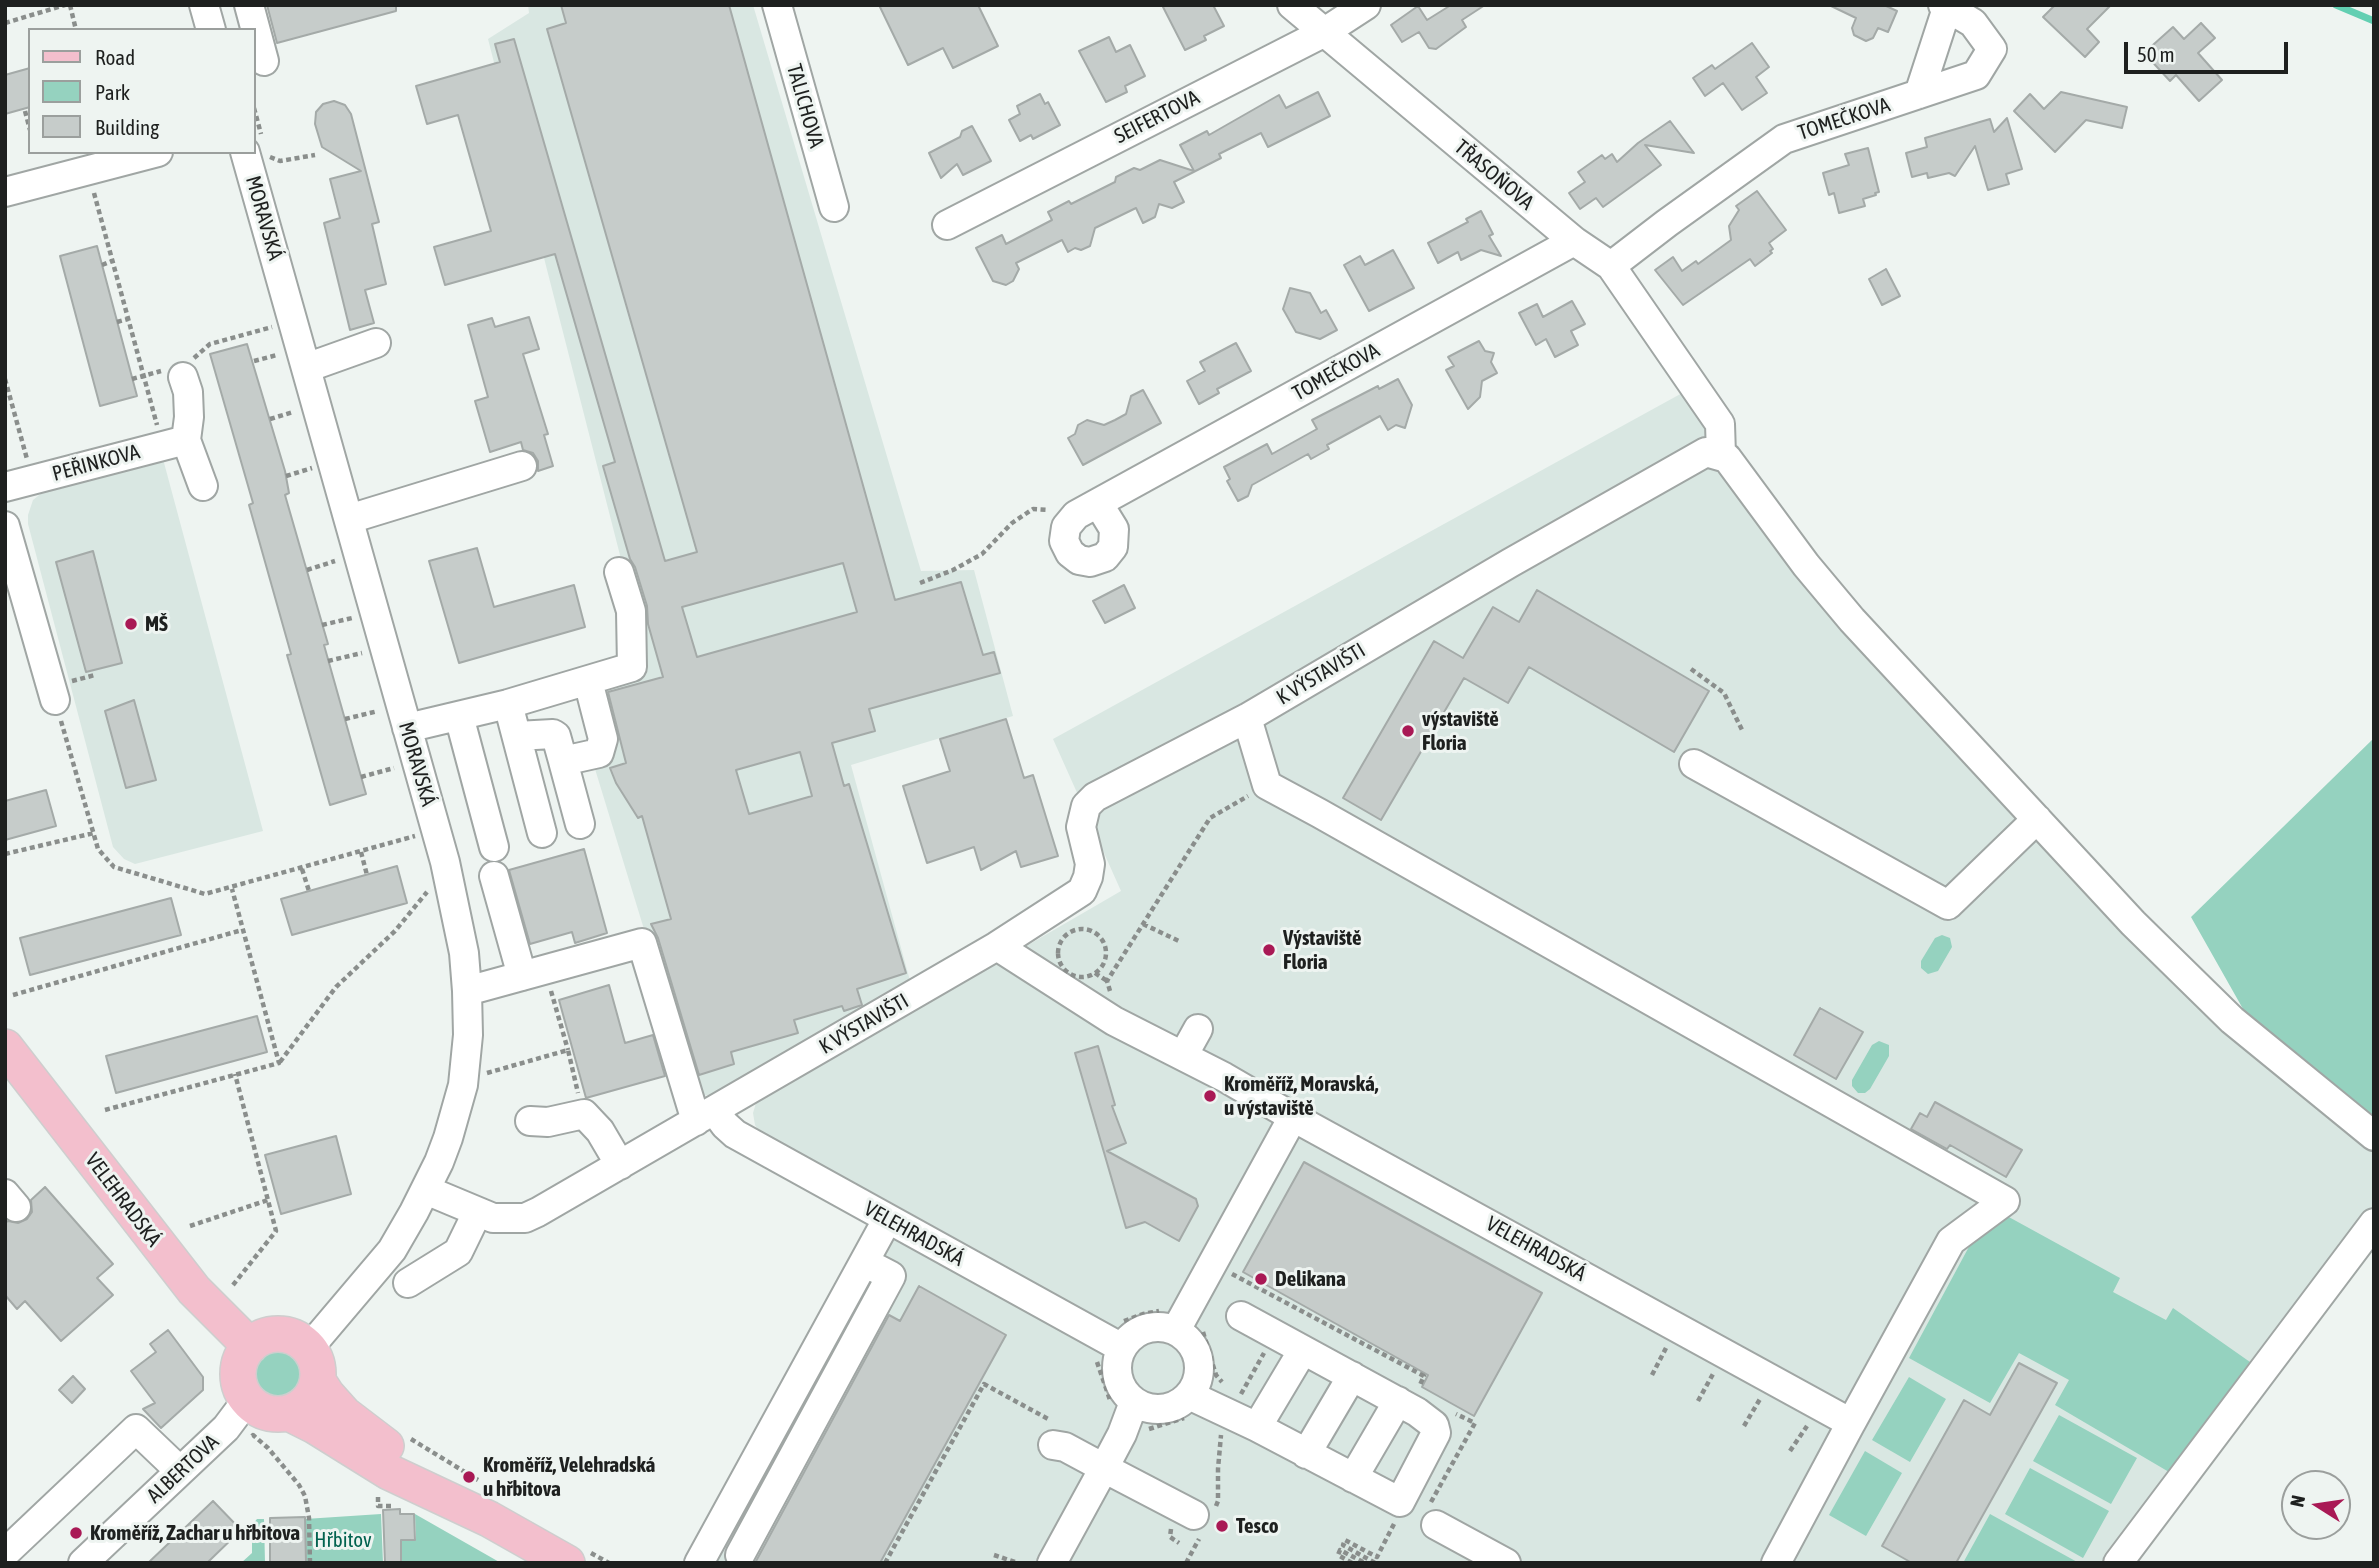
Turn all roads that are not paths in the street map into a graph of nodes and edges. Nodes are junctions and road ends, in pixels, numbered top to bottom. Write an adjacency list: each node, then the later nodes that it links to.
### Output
1 (204, 5): 7 (street)
2 (249, 5): 8 (street)
3 (777, 5): 16 (street, TALICHOVA)
4 (1292, 5): 10 (street, TŘASOŇOVA)
5 (1366, 5): 10 (street, SEIFERTOVA)
6 (1945, 7): 12 (street); 12 (street, TOMEČKOVA)
7 (210, 28)
8 (255, 28)
9 (256, 31): 11 (street)
10 (1323, 33): 17 (street, SEIFERTOVA); 18 (street, TŘASOŇOVA)
11 (264, 61)
12 (1919, 94): 19 (street, TOMEČKOVA)
13 (256, 153): 21 (street, MORAVSKÁ)
14 (150, 154): 15 (street)
15 (5, 192)
16 (834, 206)
17 (947, 225)
18 (1574, 242): 19 (street, TŘASOŇOVA); 28 (street, TOMEČKOVA)
19 (1611, 266): 24 (street, TŘASOŇOVA)
20 (376, 343): 21 (street)
21 (306, 368): 29 (street, MORAVSKÁ)
22 (179, 370): 23 (street)
23 (174, 443): 26 (street); 27 (street, PEŘINKOVA)
24 (1721, 455): 36 (street, K VÝSTAVIŠTI); 41 (street)
25 (522, 466): 29 (street)
26 (202, 486)
27 (5, 487)
28 (1098, 503)
29 (349, 519): 37 (street, MORAVSKÁ)
30 (5, 526): 33 (street)
31 (619, 572): 32 (street)
32 (588, 681): 34 (street); 39 (street)
33 (55, 700)
34 (508, 704): 35 (street); 38 (street)
35 (459, 716): 37 (street); 44 (street)
36 (1247, 718): 46 (street, K VÝSTAVIŠTI); 76 (street)
37 (407, 728): 48 (street, MORAVSKÁ)
38 (517, 736): 39 (street); 43 (street)
39 (562, 761): 42 (street)
40 (1694, 764): 41 (street)
41 (2037, 819): 55 (street)
42 (580, 824)
43 (542, 833)
44 (494, 847)
45 (494, 876): 47 (street)
46 (997, 946): 51 (street); 52 (street, K VÝSTAVIŠTI)
47 (534, 973): 48 (street); 52 (street)
48 (467, 991): 57 (street, MORAVSKÁ)
49 (1198, 1030): 51 (street)
50 (7, 1054): 65 (main road, VELEHRADSKÁ)
51 (1183, 1056): 53 (street)
52 (705, 1116): 56 (street, K VÝSTAVIŠTI); 59 (street, VELEHRADSKÁ)
53 (1293, 1117): 64 (street); 76 (street, VELEHRADSKÁ)
54 (530, 1121): 56 (street)
55 (2374, 1136)
56 (620, 1165): 58 (street, K VÝSTAVIŠTI)
57 (426, 1190): 58 (street, K VÝSTAVIŠTI); 66 (street, MORAVSKÁ)
58 (477, 1213): 62 (street)
59 (887, 1220): 61 (street); 67 (street, VELEHRADSKÁ)
60 (2374, 1223): 94 (street)
61 (864, 1262): 87 (street); 90 (street)
62 (408, 1283)
63 (1241, 1316): 68 (street)
64 (1176, 1331): 67 (street); 74 (street)
65 (250, 1346): 66 (main road); 72 (main road)
66 (309, 1348): 70 (main road)
67 (1122, 1348): 73 (street)
68 (1303, 1350): 69 (street); 77 (street)
69 (1352, 1376): 71 (street); 79 (street)
70 (318, 1381): 75 (main road); 84 (main road)
71 (1406, 1398): 82 (street); 82 (street)
72 (247, 1400): 75 (main road); 81 (street, ALBERTOVA)
73 (1122, 1402): 74 (street); 80 (street)
74 (1189, 1405): 77 (street)
75 (289, 1413): 84 (main road)
76 (1851, 1423): 93 (street)
77 (1257, 1427): 79 (street)
78 (1054, 1434): 80 (street)
79 (1306, 1454): 82 (street)
80 (1104, 1468): 83 (street); 91 (street)
81 (180, 1471): 86 (street); 88 (street, ALBERTOVA)
82 (1353, 1478)
83 (1193, 1512)
84 (489, 1519): 89 (main road)
85 (1436, 1525): 92 (street)
86 (5, 1553)
87 (740, 1555)
88 (83, 1563)
89 (567, 1563)
90 (699, 1563)
91 (1052, 1563)
92 (1506, 1563)
93 (1776, 1563)
94 (2118, 1563)

